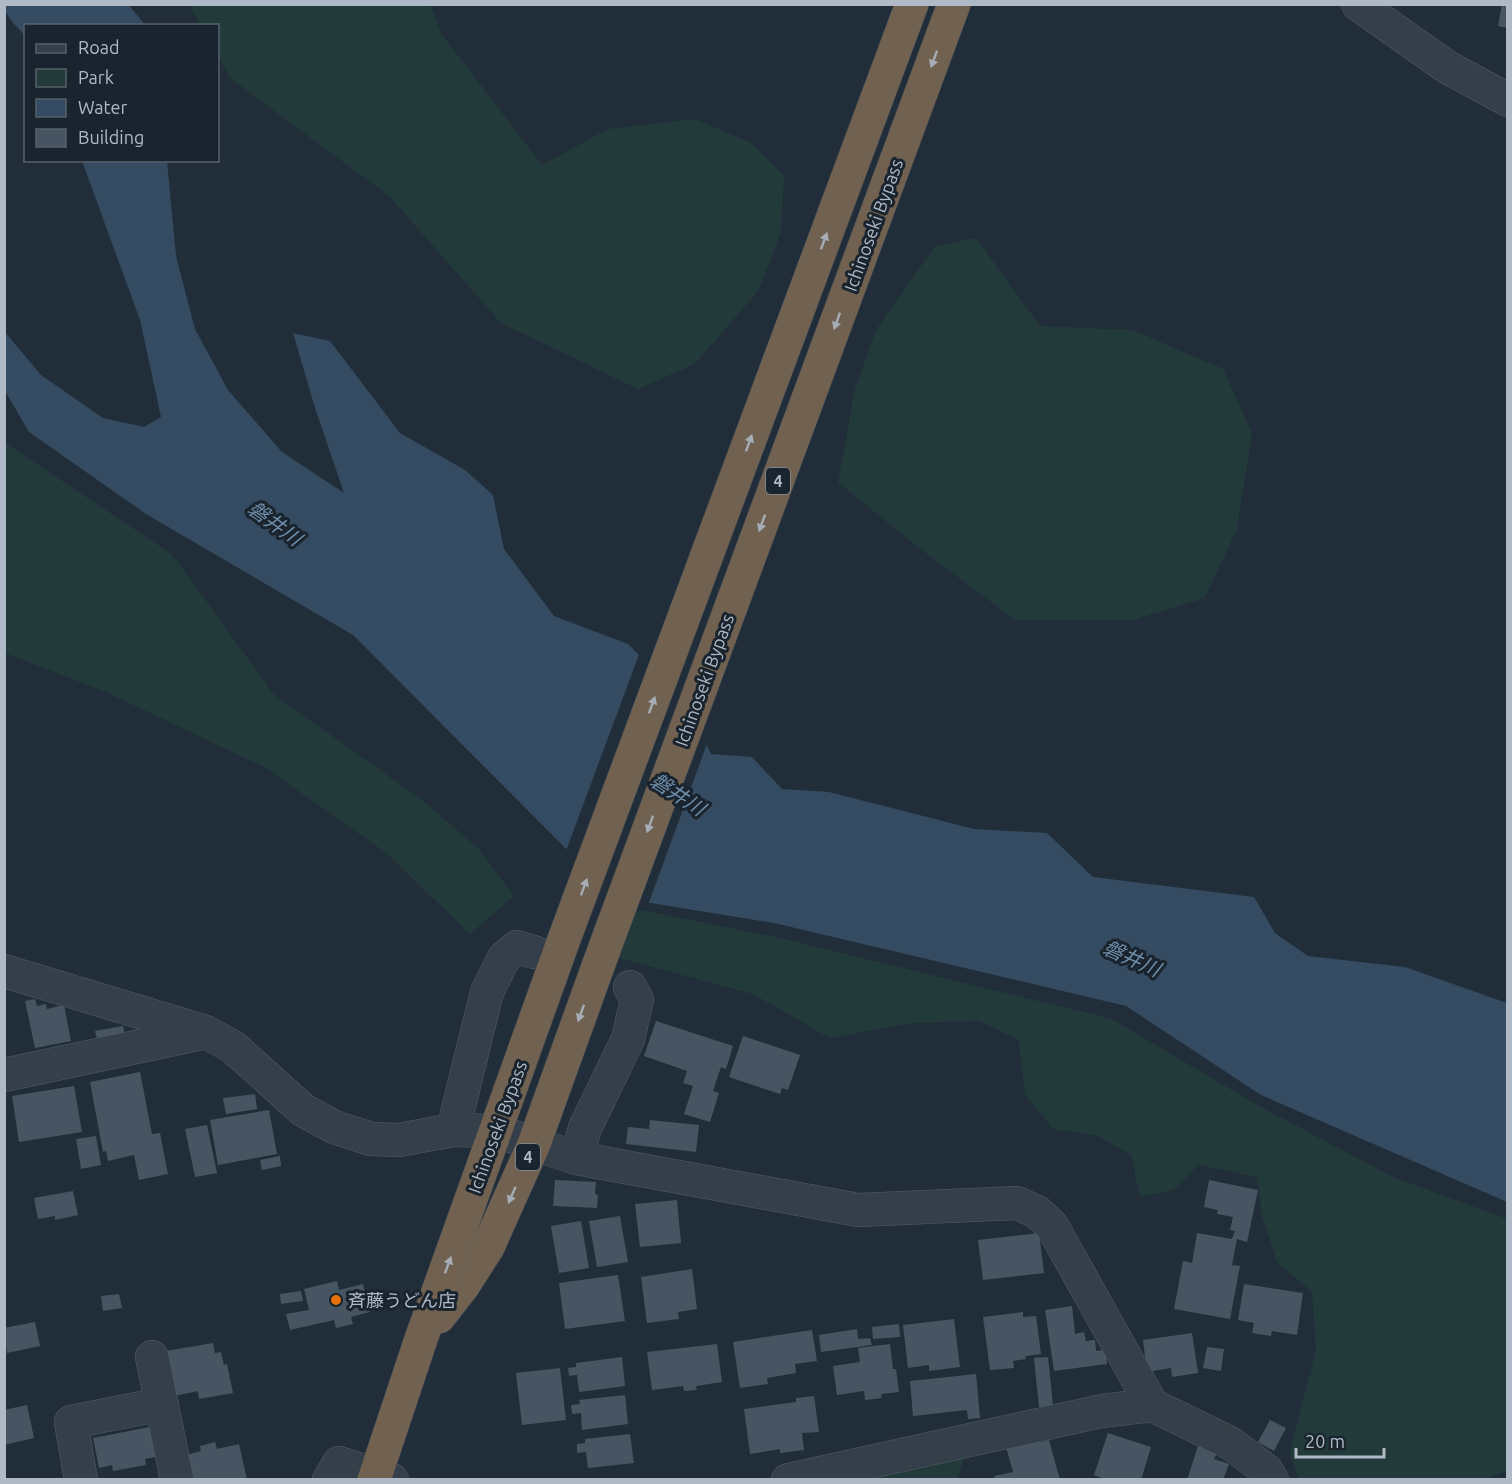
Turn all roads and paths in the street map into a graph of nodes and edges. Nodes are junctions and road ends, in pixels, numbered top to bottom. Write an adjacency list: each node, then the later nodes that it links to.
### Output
1 (912, 4): 5 (highway, Ichinoseki Bypass / 4, one-way to 1)
2 (954, 4): 12 (highway, Ichinoseki Bypass / 4, one-way to 12)
3 (1358, 4): 4 (street)
4 (1508, 100)
5 (549, 947): 10 (street); 11 (highway, Ichinoseki Bypass / 4)
6 (4, 971): 8 (street)
7 (630, 987): 13 (street)
8 (206, 1032): 9 (street); 10 (street)
9 (4, 1075)
10 (453, 1130): 11 (street)
11 (496, 1131): 12 (street); 14 (highway, Ichinoseki Bypass / 4, one-way to 11)
12 (534, 1144): 13 (street); 14 (highway, Ichinoseki Bypass / 4, one-way to 14)
13 (576, 1158): 17 (street)
14 (421, 1339): 18 (highway, Ichinoseki Bypass / 4)
15 (152, 1357): 16 (street)
16 (162, 1404): 19 (street); 20 (street)
17 (1152, 1405): 22 (street); 23 (street)
18 (381, 1478): 21 (street)
19 (81, 1479)
20 (177, 1479)
21 (329, 1479)
22 (788, 1479)
23 (1272, 1479)

